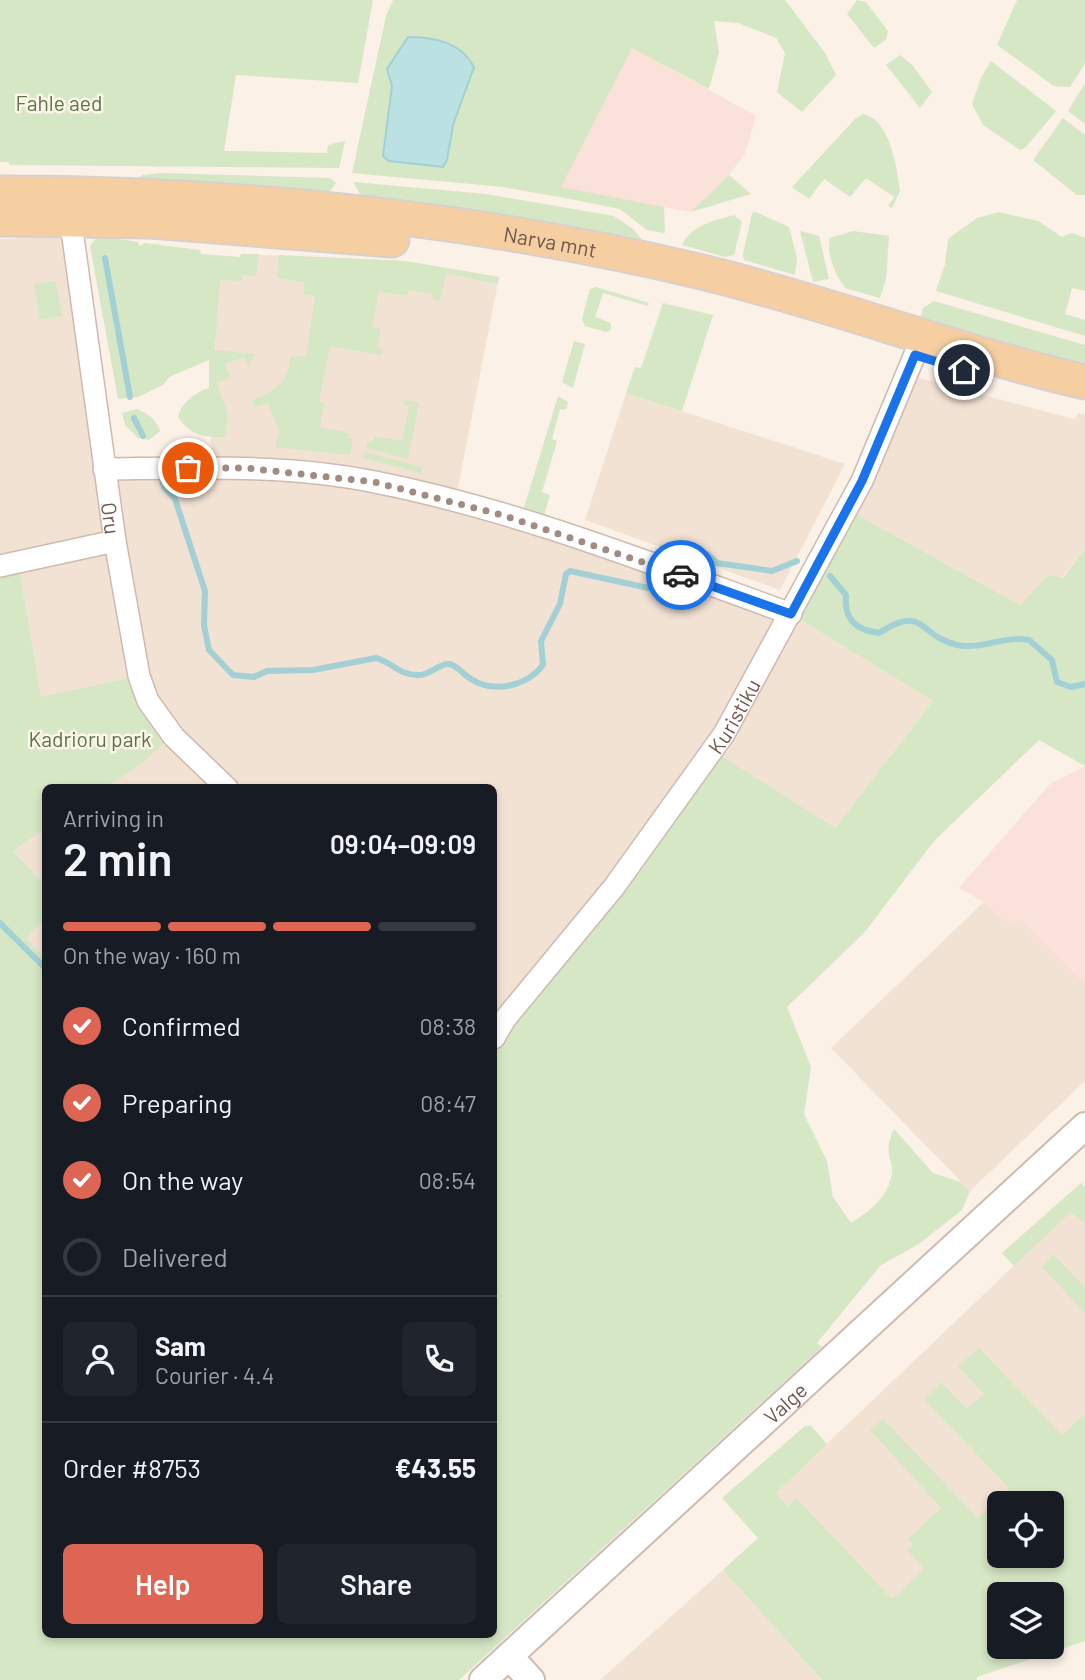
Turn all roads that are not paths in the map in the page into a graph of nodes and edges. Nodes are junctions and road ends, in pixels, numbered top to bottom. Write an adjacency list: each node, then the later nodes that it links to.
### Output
1 (0, 193): 2 (main road, Narva mnt)
2 (69, 206): 3 (main road, Narva mnt); 4 (main road, Narva mnt); 7 (street, Oru)
3 (0, 219)
4 (919, 345): 5 (main road, Narva mnt); 6 (main road, Narva mnt); 10 (street, Kuristiku)
5 (1085, 382)
6 (1085, 403)
7 (104, 469): 8 (street, Oru); 10 (street)
8 (115, 541): 9 (street); 11 (street, Oru)
9 (0, 566)
10 (791, 614): 12 (street, Kuristiku)
11 (223, 784)
12 (499, 1014)
13 (1085, 1126): 14 (street, Valge)
14 (509, 1656): 15 (street, Valge); 16 (street)
15 (483, 1680)
16 (531, 1680)

